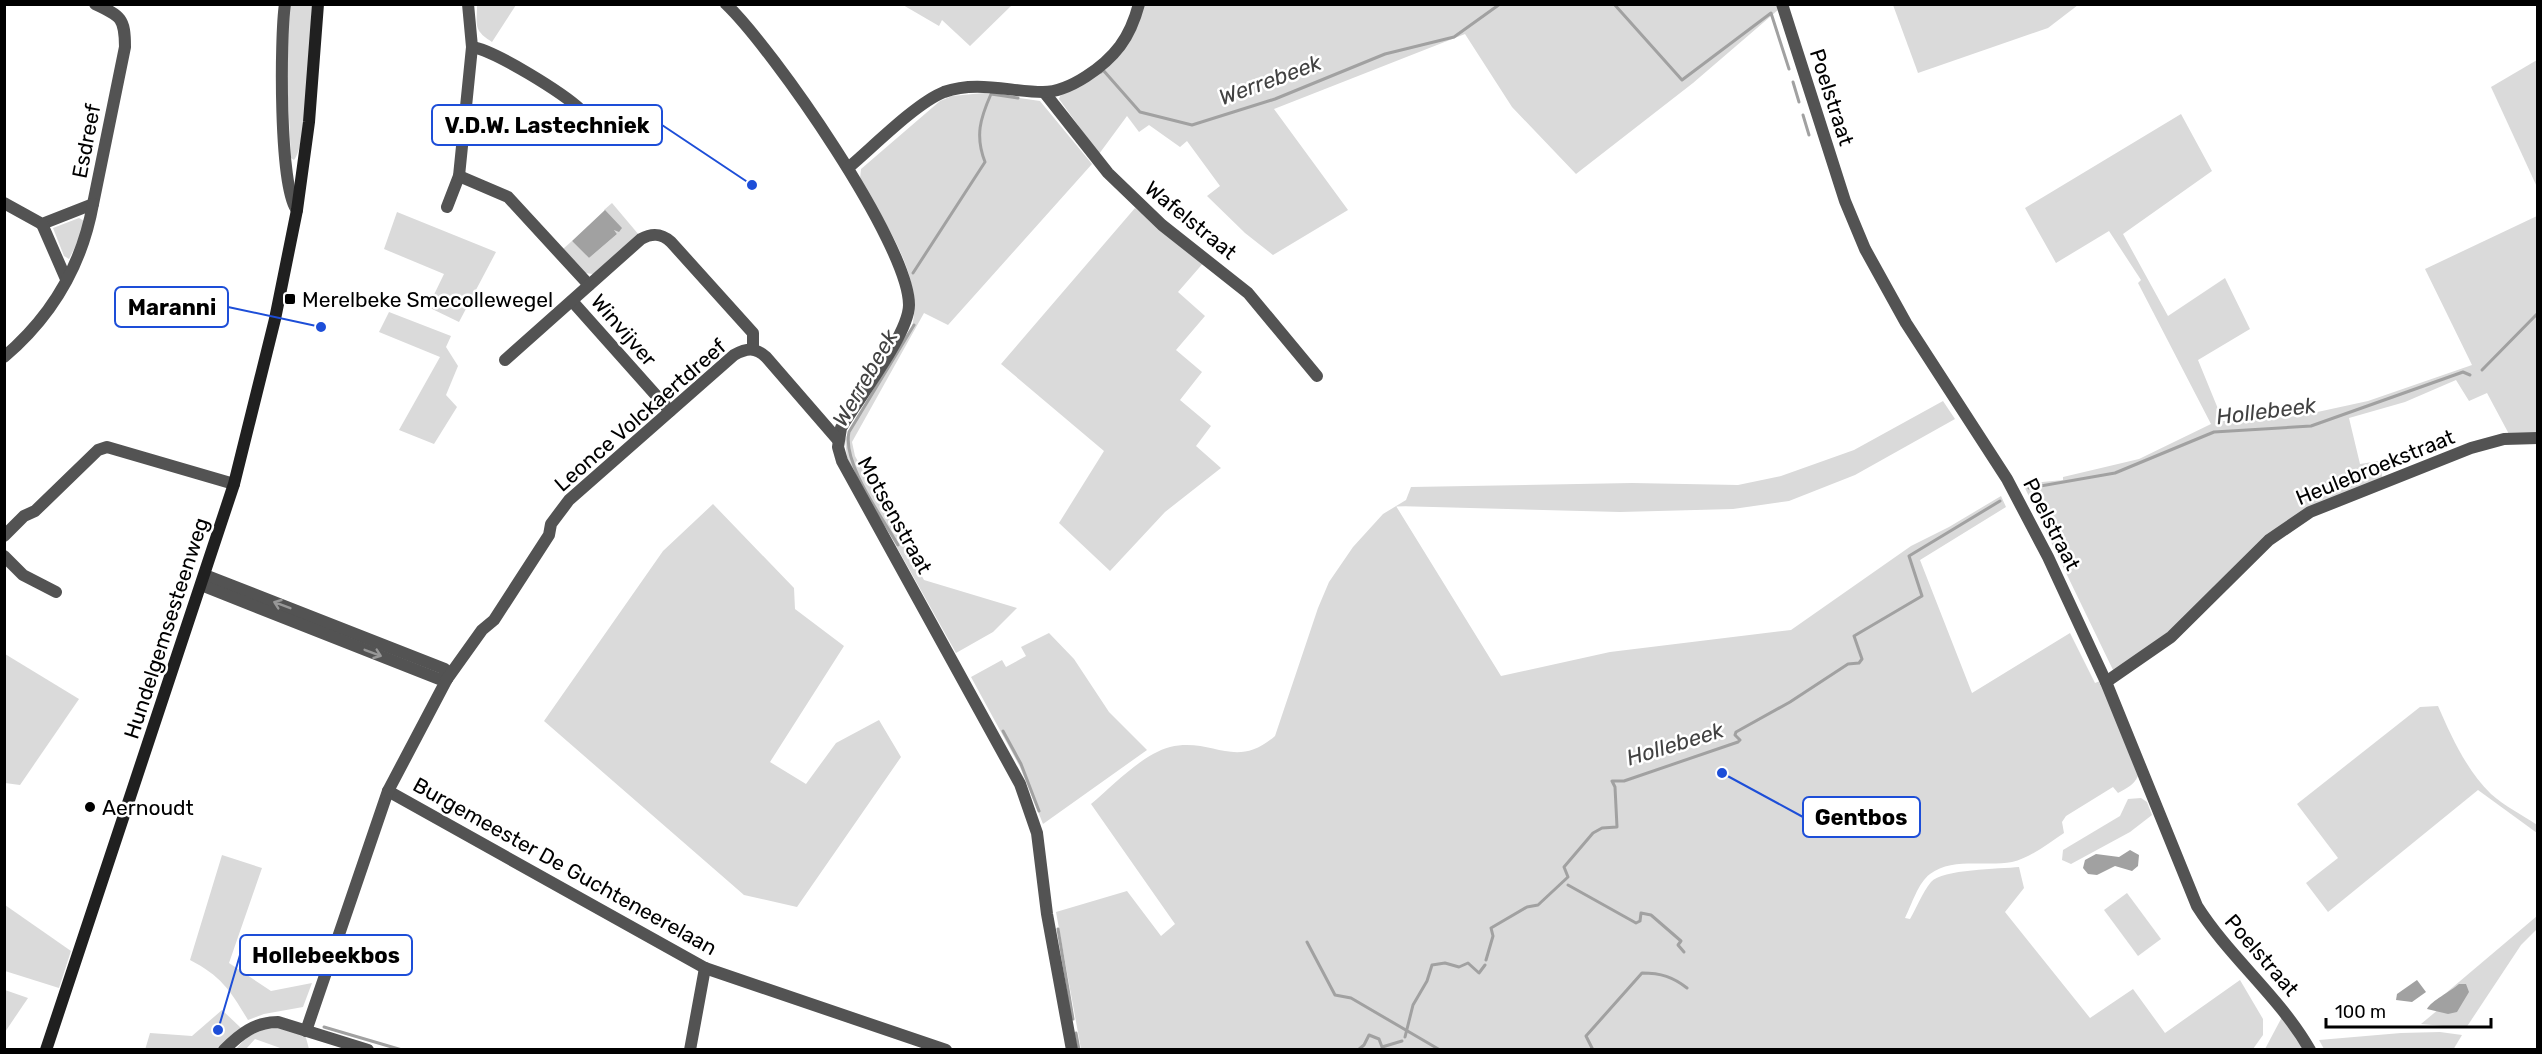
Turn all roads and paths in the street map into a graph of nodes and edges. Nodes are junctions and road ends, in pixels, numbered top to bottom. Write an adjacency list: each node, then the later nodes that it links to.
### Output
1 (95, 4): 14 (street, Esdreef)
2 (285, 4): 16 (street, Hundelgemsesteenweg)
3 (318, 4): 16 (main road, Hundelgemsesteenweg)
4 (468, 4): 8 (street)
5 (726, 4): 11 (street, Motsenstraat)
6 (1139, 4): 9 (street)
7 (1782, 4): 34 (street, Poelstraat)
8 (472, 47): 10 (street); 12 (street)
9 (1044, 92): 11 (street); 24 (street, Wafelstraat)
10 (603, 140)
11 (848, 168): 27 (street, Motsenstraat)
12 (459, 176): 15 (street); 19 (street)
13 (4, 203): 17 (street)
14 (93, 204): 17 (street, Esdreef); 18 (street)
15 (447, 207)
16 (297, 210): 28 (main road, Hundelgemsesteenweg)
17 (42, 224): 18 (street)
18 (66, 279): 22 (street)
19 (590, 285): 20 (street); 21 (street)
20 (573, 301): 23 (street); 25 (street, Winvijver)
21 (753, 349): 25 (street, Leonce Volckaertdreef); 27 (street, Leonce Volckaertdreef)
22 (4, 357)
23 (505, 360)
24 (1317, 376)
25 (670, 411): 33 (street, Leonce Volckaertdreef)
26 (2538, 438): 34 (street, Heulebroekstraat)
27 (838, 440): 39 (street, Motsenstraat)
28 (234, 484): 29 (street); 31 (main road, Hundelgemsesteenweg)
29 (4, 536)
30 (4, 556): 32 (street)
31 (203, 580): 33 (street); 40 (main road, Hundelgemsesteenweg)
32 (56, 592)
33 (447, 679): 35 (street, Burgemeester De Guchteneerelaan)
34 (2106, 682): 45 (street, Poelstraat)
35 (388, 791): 36 (street, Burgemeester De Guchteneerelaan); 37 (street)
36 (705, 968): 38 (street, Burgemeester De Guchteneerelaan); 43 (street)
37 (306, 1031): 41 (street); 42 (street)
38 (933, 1048): 44 (street, Burgemeester De Guchteneerelaan)
39 (1067, 1049)
40 (46, 1050)
41 (224, 1050)
42 (369, 1050)
43 (690, 1050)
44 (946, 1050)
45 (2310, 1050)

